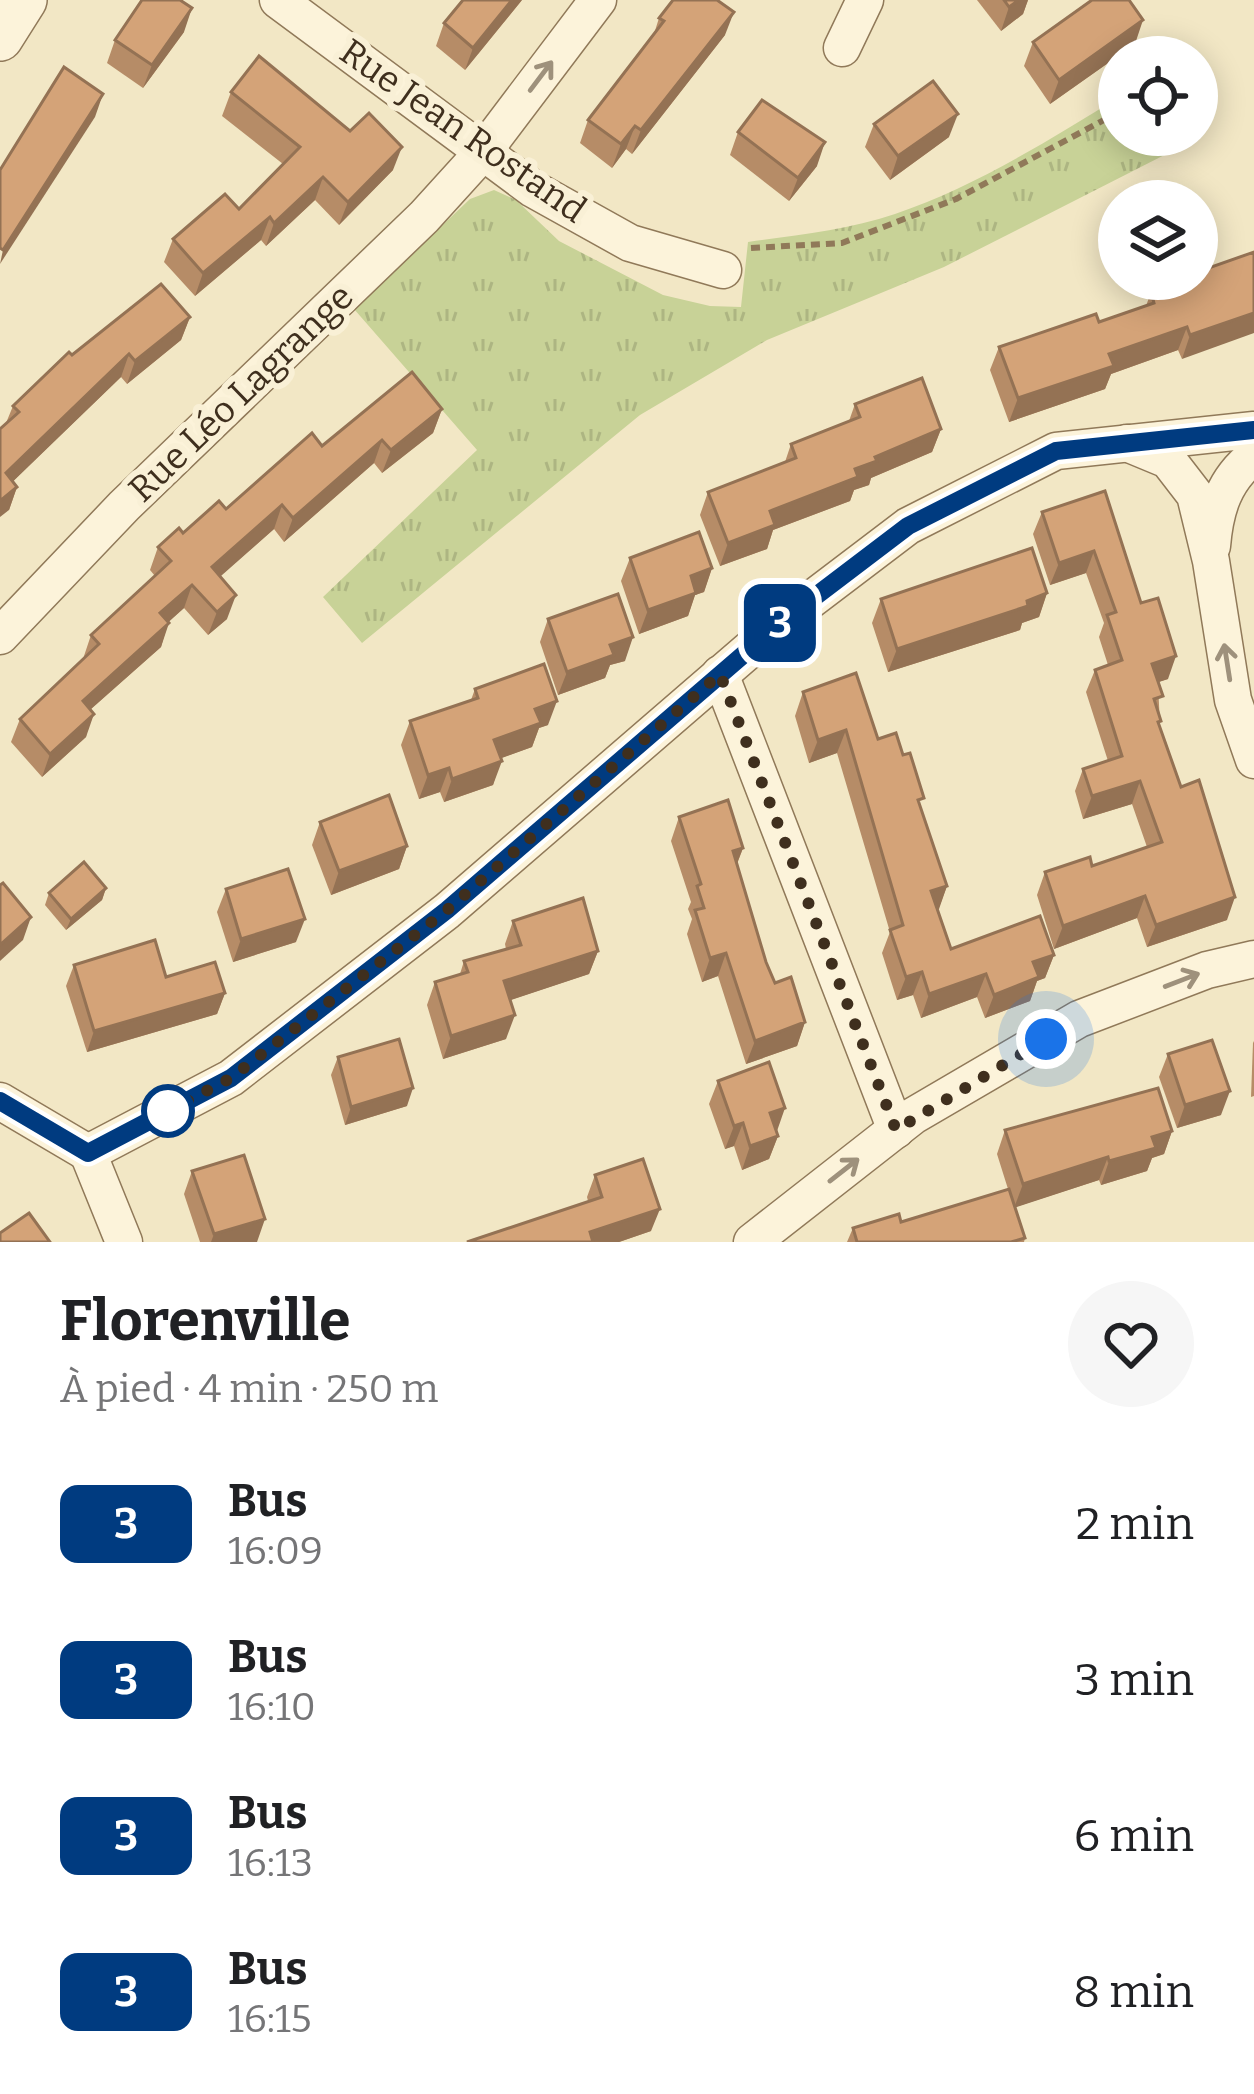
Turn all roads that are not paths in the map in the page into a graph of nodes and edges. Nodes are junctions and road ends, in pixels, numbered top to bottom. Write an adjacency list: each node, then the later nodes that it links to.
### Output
1 (24, 0): 5 (street)
2 (278, 0): 7 (street, Rue Jean Rostand)
3 (598, 0): 7 (street, Rue Léo Lagrange, one-way to 3)
4 (865, 0): 6 (street)
5 (0, 38)
6 (842, 48)
7 (483, 152): 8 (street, Rue Jean Rostand); 13 (street, Rue Léo Lagrange)
8 (723, 270)
9 (1254, 430): 10 (street)
10 (1124, 442): 12 (street); 14 (street)
11 (1254, 456): 12 (street)
12 (1211, 561): 15 (street, one-way to 12)
13 (0, 636)
14 (720, 674): 18 (street); 19 (street)
15 (1254, 760)
16 (1254, 959): 18 (street, one-way to 16)
17 (0, 1101): 19 (street)
18 (896, 1130): 21 (street, one-way to 18)
19 (88, 1153): 20 (street)
20 (124, 1242)
21 (752, 1242)

